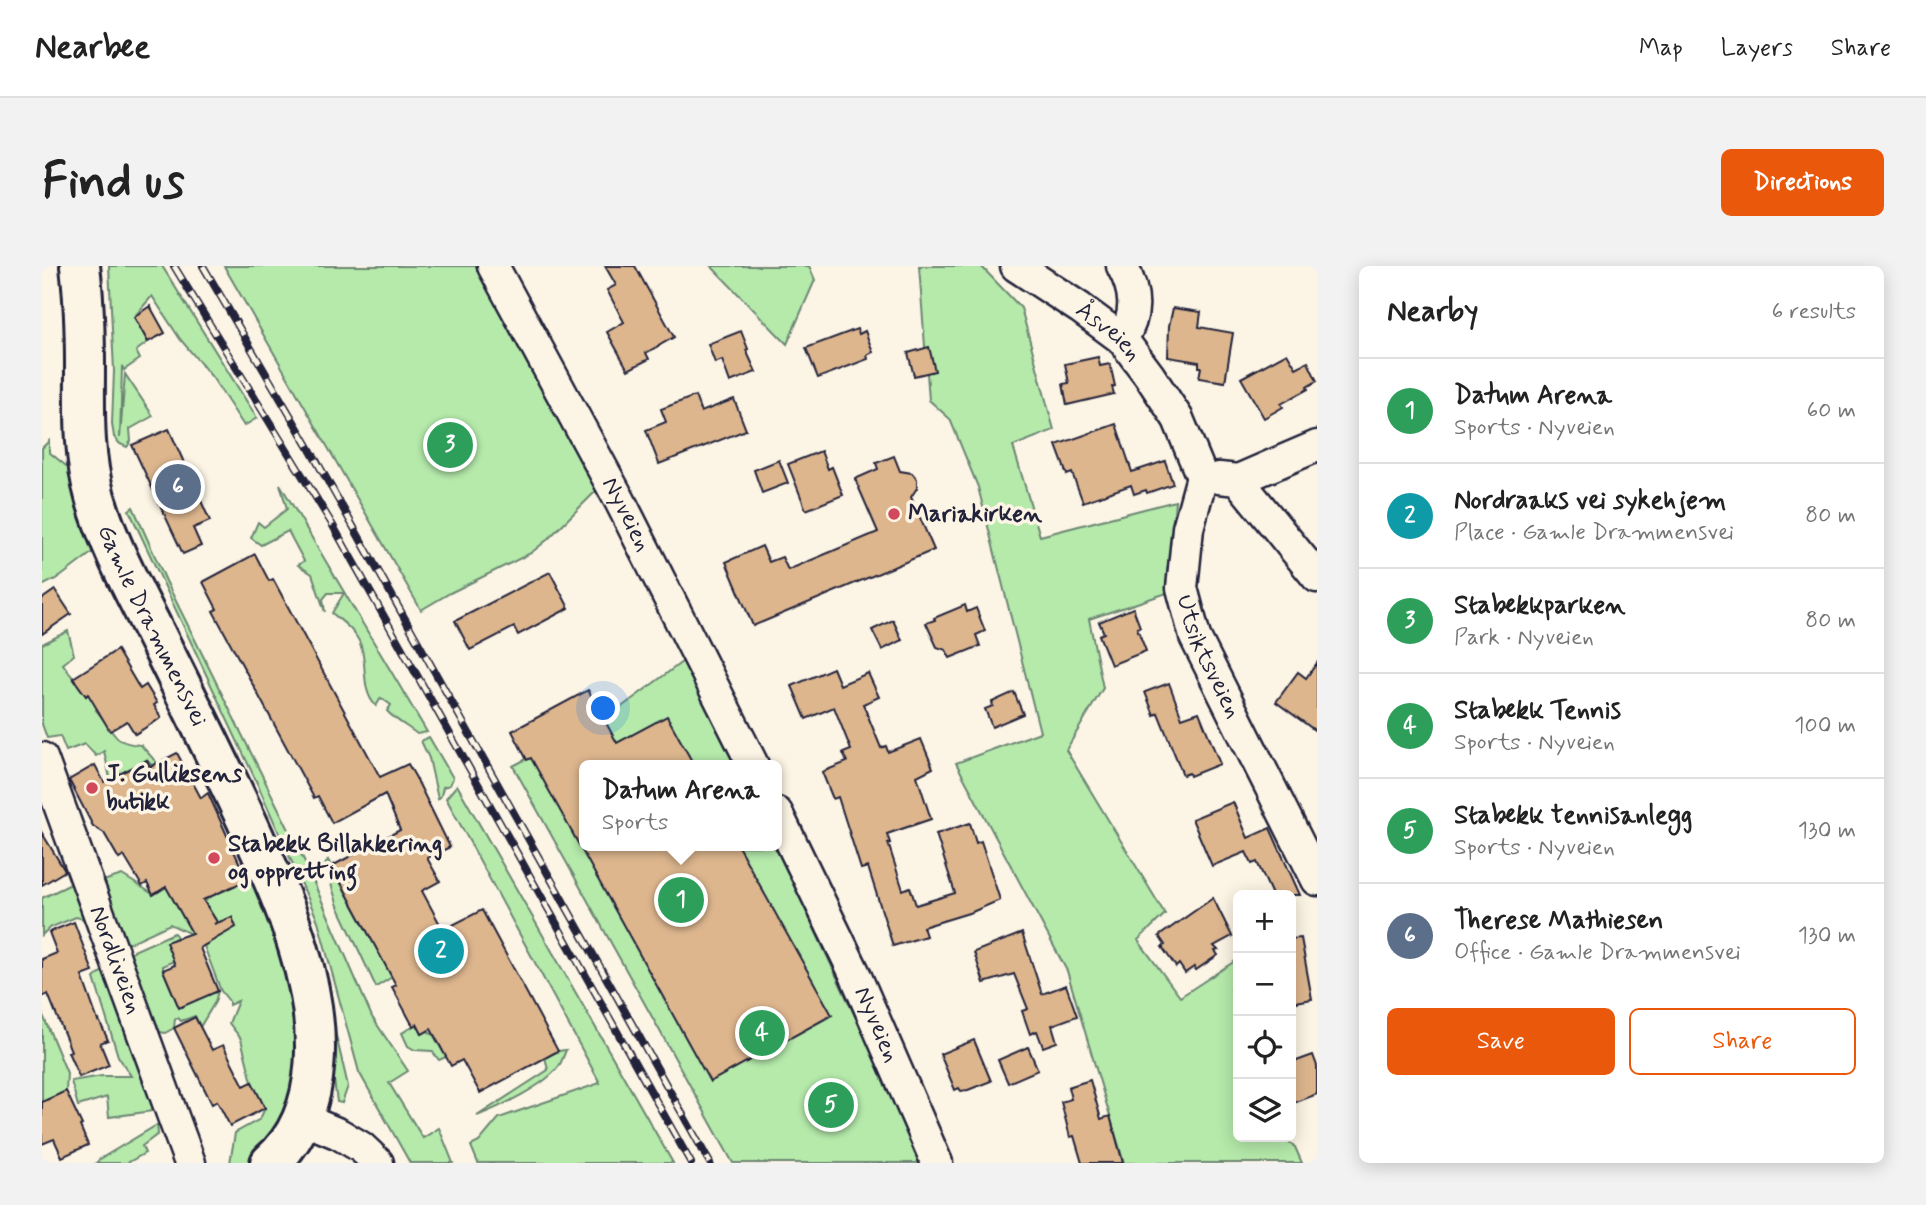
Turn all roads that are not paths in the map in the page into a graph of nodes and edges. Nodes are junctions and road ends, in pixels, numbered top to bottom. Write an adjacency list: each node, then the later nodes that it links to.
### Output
1 (79, 266): 14 (main road, Gamle Drammensvei)
2 (493, 266): 11 (street, Nyveien)
3 (1016, 266): 5 (street, Åsveien)
4 (1122, 266): 5 (street)
5 (1122, 339): 7 (street, Åsveien)
6 (1317, 446): 8 (street)
7 (1202, 477): 8 (street); 13 (street, Utsiktsveien)
8 (1238, 480): 9 (street)
9 (1317, 577)
10 (42, 758): 15 (street, Nordliveien)
11 (750, 760)
12 (782, 823): 18 (street, Nyveien)
13 (1317, 880)
14 (303, 1119): 16 (main road, Gamle Drammensvei); 17 (street)
15 (190, 1163)
16 (270, 1163)
17 (378, 1163)
18 (937, 1163)

